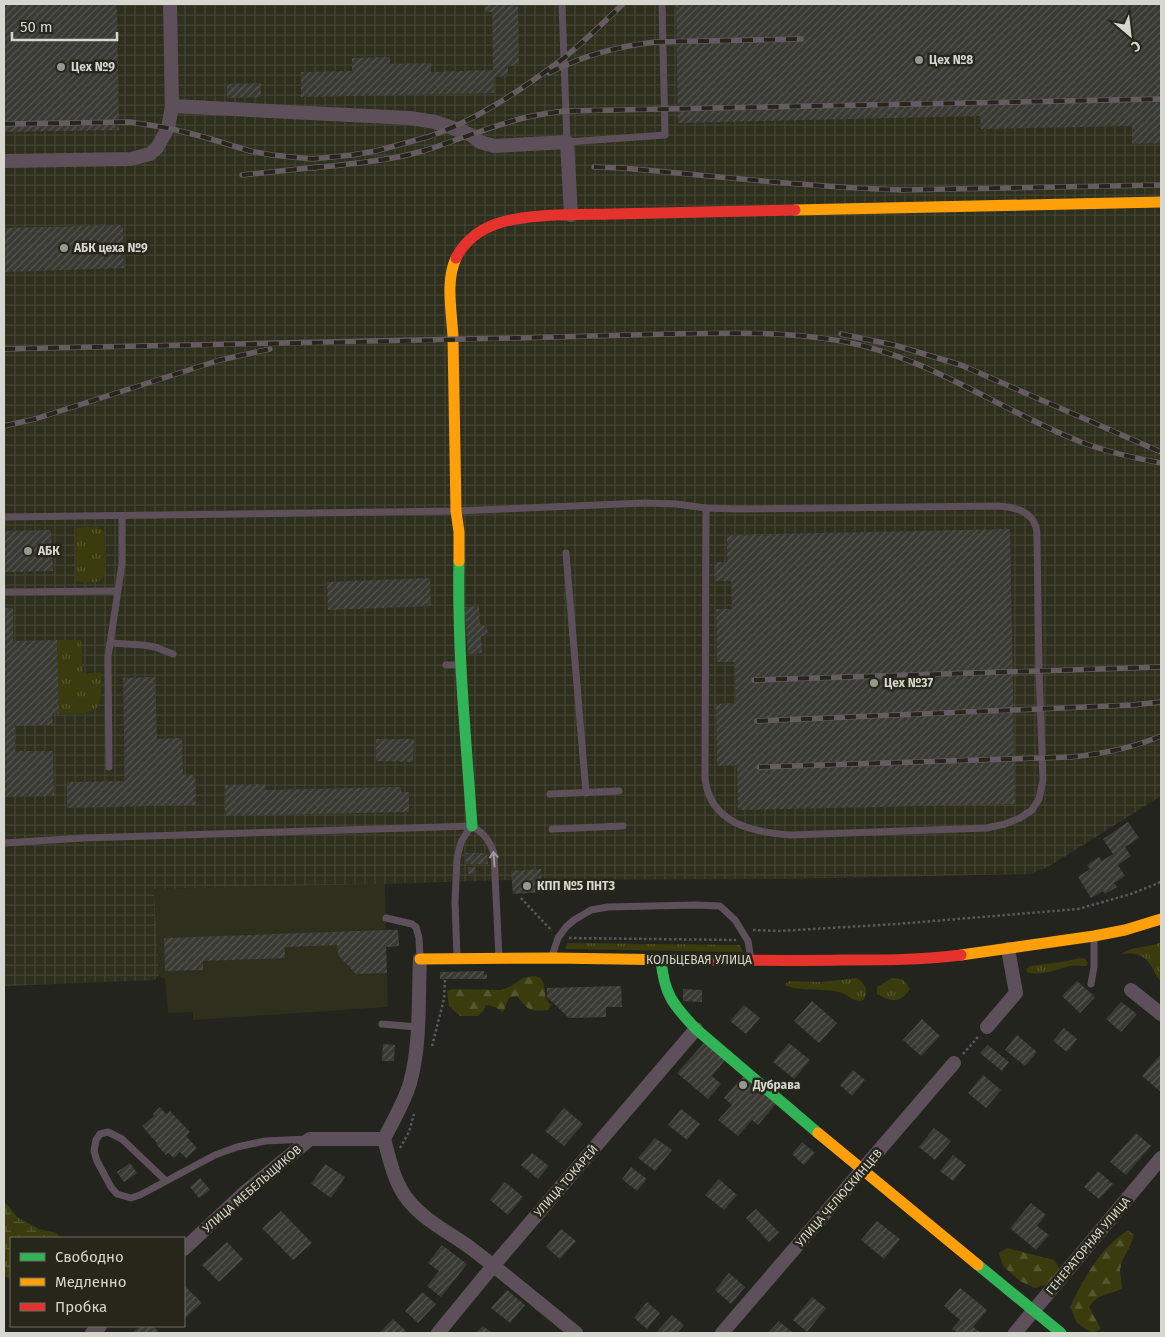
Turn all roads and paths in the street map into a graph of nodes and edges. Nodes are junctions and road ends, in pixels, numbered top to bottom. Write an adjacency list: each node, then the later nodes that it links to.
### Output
1 (170, 4): 4 (street)
2 (562, 4): 5 (lane)
3 (662, 4): 5 (lane)
4 (172, 106): 5 (street); 6 (street)
5 (567, 142): 8 (street)
6 (4, 161)
7 (1161, 202): 8 (street)
8 (571, 215): 10 (street)
9 (706, 508): 9 (lane); 10 (lane)
10 (456, 511): 11 (lane); 19 (street)
11 (122, 516): 12 (lane); 14 (lane)
12 (4, 517)
13 (566, 553): 22 (lane)
14 (118, 591): 15 (lane); 16 (lane)
15 (4, 592)
16 (110, 643): 17 (lane); 20 (lane)
17 (173, 654)
18 (446, 665): 19 (lane)
19 (461, 665): 24 (street)
20 (108, 767)
21 (619, 791): 22 (lane)
22 (586, 792): 23 (lane)
23 (550, 794)
24 (472, 826): 27 (lane); 36 (lane); 37 (lane, one-way to 24)
25 (623, 826): 26 (lane)
26 (552, 829)
27 (4, 843)
28 (1161, 882): 32 (path)
29 (521, 898): 34 (path)
30 (386, 918): 39 (lane)
31 (1161, 919): 33 (street, КОЛЬЦЕВАЯ УЛИЦА)
32 (744, 934): 34 (path); 34 (lane); 41 (lane)
33 (1094, 936): 35 (street, КОЛЬЦЕВАЯ УЛИЦА); 42 (lane)
34 (558, 938): 38 (lane)
35 (1008, 949): 41 (street, КОЛЬЦЕВАЯ УЛИЦА); 46 (street)
36 (457, 958): 37 (street, КОЛЬЦЕВАЯ УЛИЦА); 39 (street, КОЛЬЦЕВАЯ УЛИЦА)
37 (499, 958): 38 (street, КОЛЬЦЕВАЯ УЛИЦА)
38 (552, 958): 40 (street, КОЛЬЦЕВАЯ УЛИЦА)
39 (420, 959): 47 (street)
40 (661, 960): 41 (street, КОЛЬЦЕВАЯ УЛИЦА); 48 (street)
41 (751, 960)
42 (1091, 984)
43 (1131, 990): 44 (street)
44 (1161, 1014)
45 (382, 1024): 47 (lane)
46 (987, 1027): 49 (path)
47 (417, 1028): 51 (street)
48 (696, 1029): 53 (street); 56 (street, УЛИЦА ТОКАРЕЙ)
49 (954, 1063): 53 (street, УЛИЦА ЧЕЛЮСКИНЦЕВ)
50 (310, 1139): 51 (street, УЛИЦА МЕБЕЛЬЩИКОВ); 54 (lane); 55 (street, УЛИЦА МЕБЕЛЬЩИКОВ)
51 (384, 1139): 56 (street)
52 (1161, 1158): 57 (street, ГЕНЕРАТОРНАЯ УЛИЦА)
53 (863, 1171): 57 (street); 60 (street, УЛИЦА ЧЕЛЮСКИНЦЕВ)
54 (166, 1181): 54 (lane)
55 (185, 1248)
56 (493, 1266): 58 (street, УЛИЦА ТОКАРЕЙ); 59 (street)
57 (1034, 1310): 61 (street, ГЕНЕРАТОРНАЯ УЛИЦА); 62 (street)
58 (438, 1333)
59 (576, 1333)
60 (722, 1333)
61 (1015, 1333)
62 (1061, 1333)

